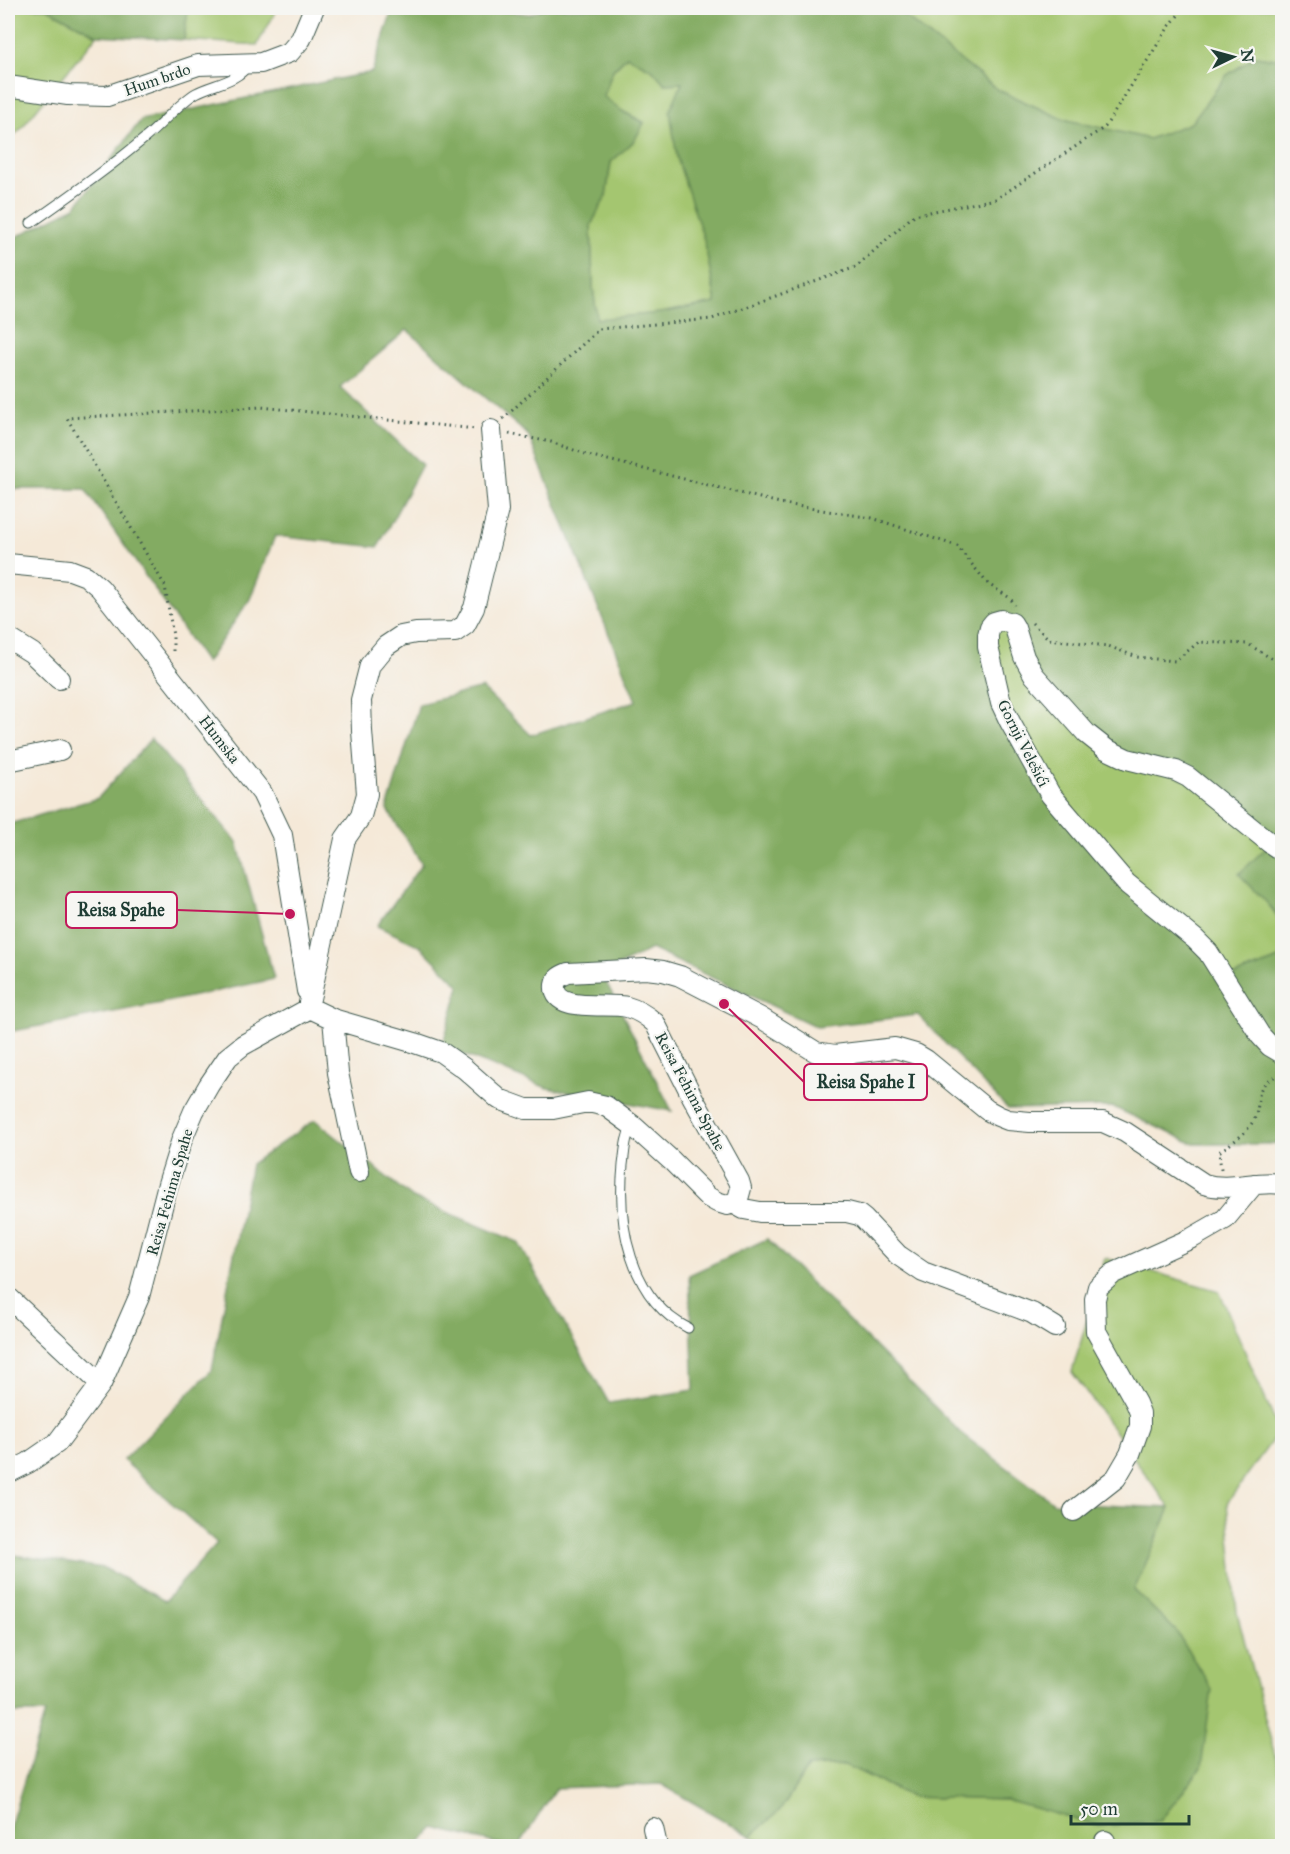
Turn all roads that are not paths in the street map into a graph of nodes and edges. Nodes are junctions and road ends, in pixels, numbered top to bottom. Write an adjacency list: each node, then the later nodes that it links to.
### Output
1 (315, 8): 2 (street, Hum brdo)
2 (249, 63): 3 (street, Hum brdo); 4 (lane)
3 (8, 86)
4 (31, 223)
5 (491, 430): 12 (street)
6 (8, 564): 12 (street, Humska)
7 (8, 638): 8 (street)
8 (59, 679)
9 (60, 750): 10 (street)
10 (8, 761)
11 (1282, 851): 14 (street, Gornji Velešići)
12 (309, 1006): 13 (street); 23 (street, Reisa Fehima Spahe)
13 (333, 1019): 15 (street); 16 (street)
14 (1282, 1053)
15 (632, 1125): 19 (street); 22 (lane)
16 (359, 1172)
17 (1254, 1184): 18 (street, Reisa Fehima Spahe); 19 (street, Reisa Fehima Spahe); 25 (street)
18 (1282, 1184)
19 (733, 1203): 21 (street)
20 (8, 1297): 23 (street)
21 (1055, 1327)
22 (688, 1328)
23 (101, 1384): 24 (street, Reisa Fehima Spahe)
24 (8, 1473)
25 (1074, 1511)

